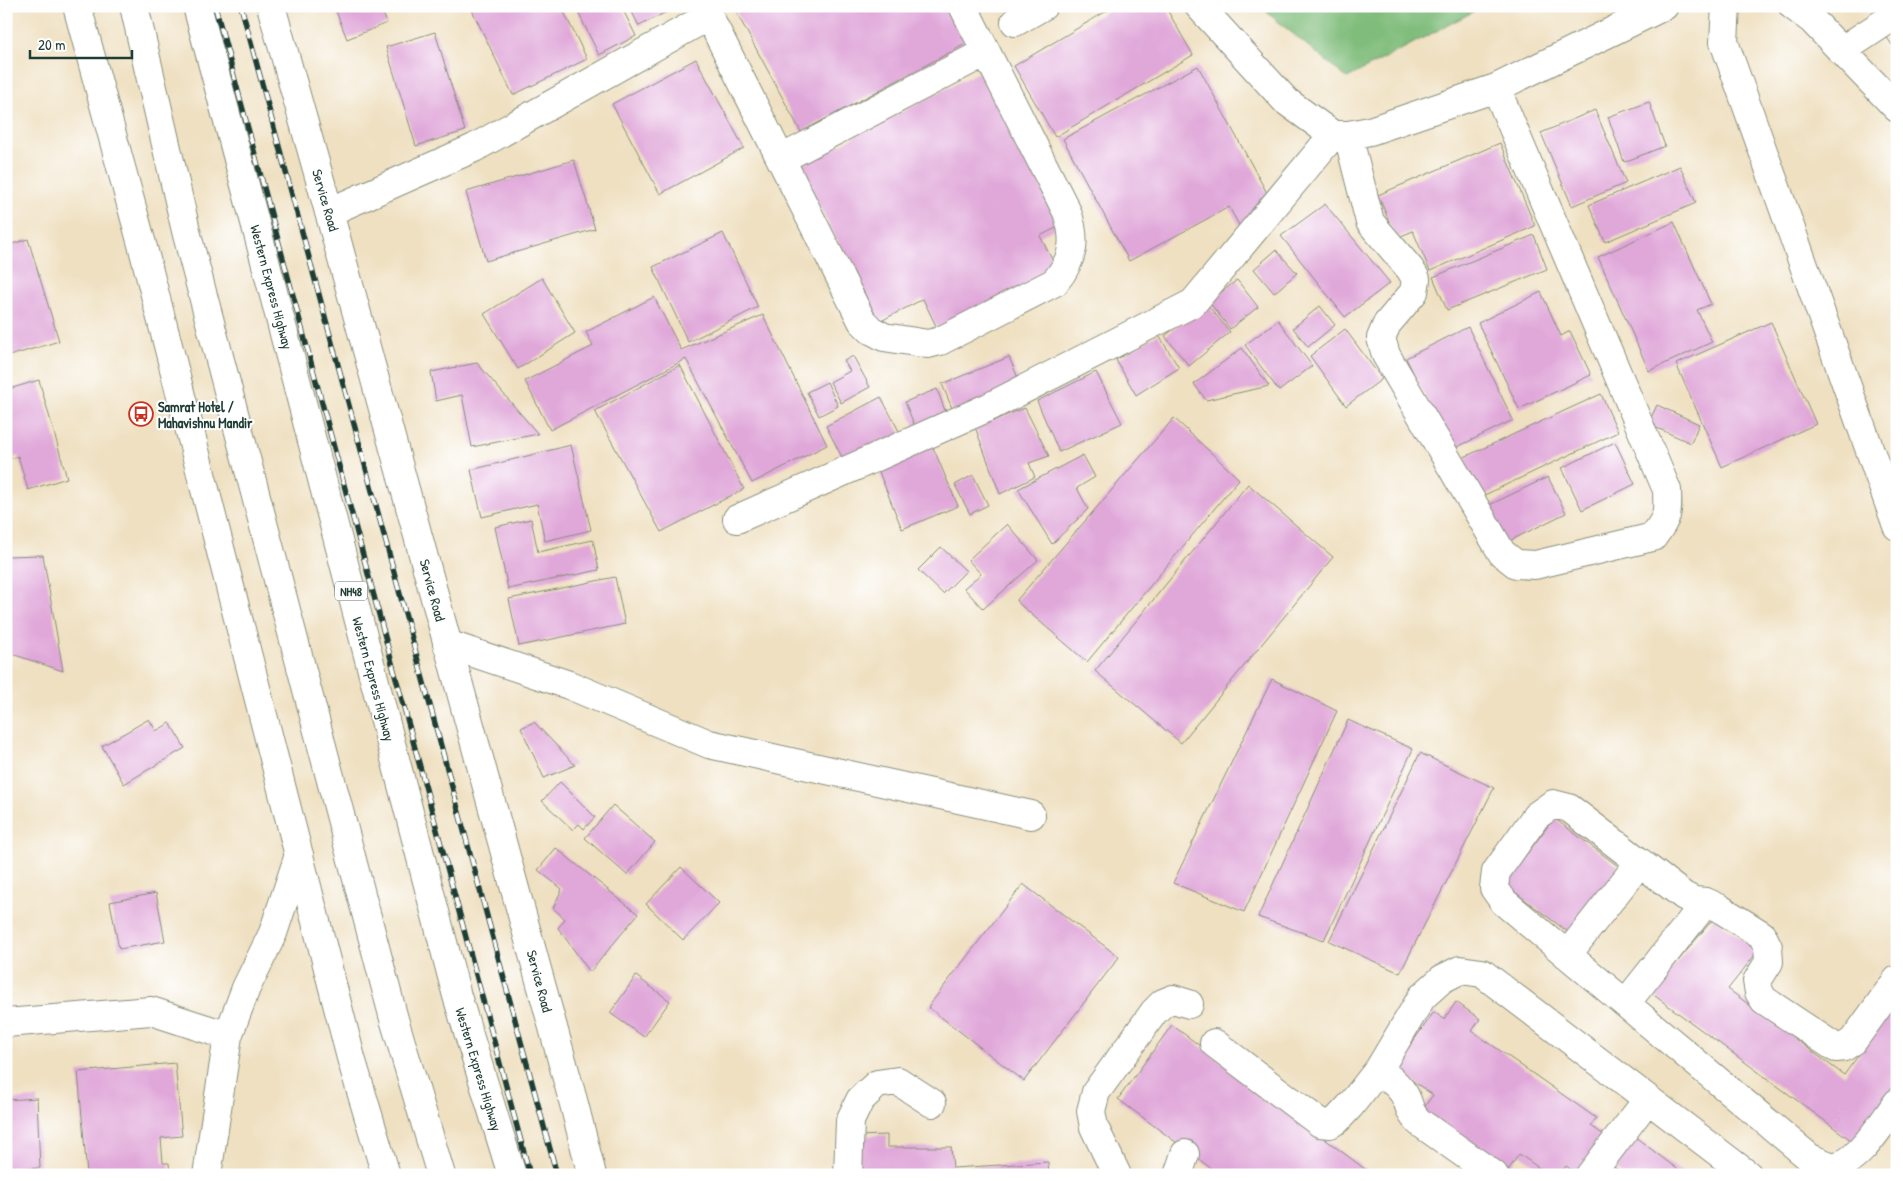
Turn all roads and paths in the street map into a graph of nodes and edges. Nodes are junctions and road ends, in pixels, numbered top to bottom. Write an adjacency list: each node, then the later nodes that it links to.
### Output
1 (77, 6): 25 (main road)
2 (134, 6): 41 (main road)
3 (196, 6): 42 (main road, Western Express Highway / NH48)
4 (271, 6): 20 (main road, Service Road)
5 (963, 6): 15 (main road)
6 (1043, 6): 13 (main road)
7 (1199, 6): 18 (main road)
8 (1664, 6): 16 (main road)
9 (1726, 6): 22 (main road)
10 (1793, 6): 14 (main road)
11 (707, 11): 19 (main road); 20 (main road)
12 (1897, 14): 14 (main road)
13 (1015, 22)
14 (1841, 51): 17 (main road)
15 (986, 52): 19 (main road); 19 (main road)
16 (1496, 88): 18 (main road); 18 (main road)
17 (1897, 108)
18 (1340, 135): 21 (main road)
19 (781, 159)
20 (329, 212): 23 (main road, Service Road)
21 (737, 519)
22 (1897, 526)
23 (448, 644): 24 (main road); 43 (main road, Service Road)
24 (1031, 815)
25 (299, 855): 33 (main road); 40 (main road)
26 (1640, 862): 27 (main road); 28 (main road); 28 (main road)
27 (1706, 902): 29 (main road); 30 (main road)
28 (1568, 955): 30 (main road)
29 (1897, 980)
30 (1626, 1003): 38 (main road)
31 (1189, 1004): 45 (main road)
32 (6, 1024): 33 (main road)
33 (228, 1036): 39 (main road)
34 (1214, 1043): 35 (main road)
35 (1379, 1069): 36 (main road); 46 (main road)
36 (1648, 1099): 47 (main road); 48 (main road)
37 (932, 1103): 44 (main road)
38 (1897, 1103)
39 (208, 1175)
40 (386, 1175)
41 (441, 1175)
42 (512, 1175)
43 (592, 1175)
44 (848, 1175)
45 (1117, 1175)
46 (1494, 1175)
47 (1590, 1175)
48 (1748, 1175)

